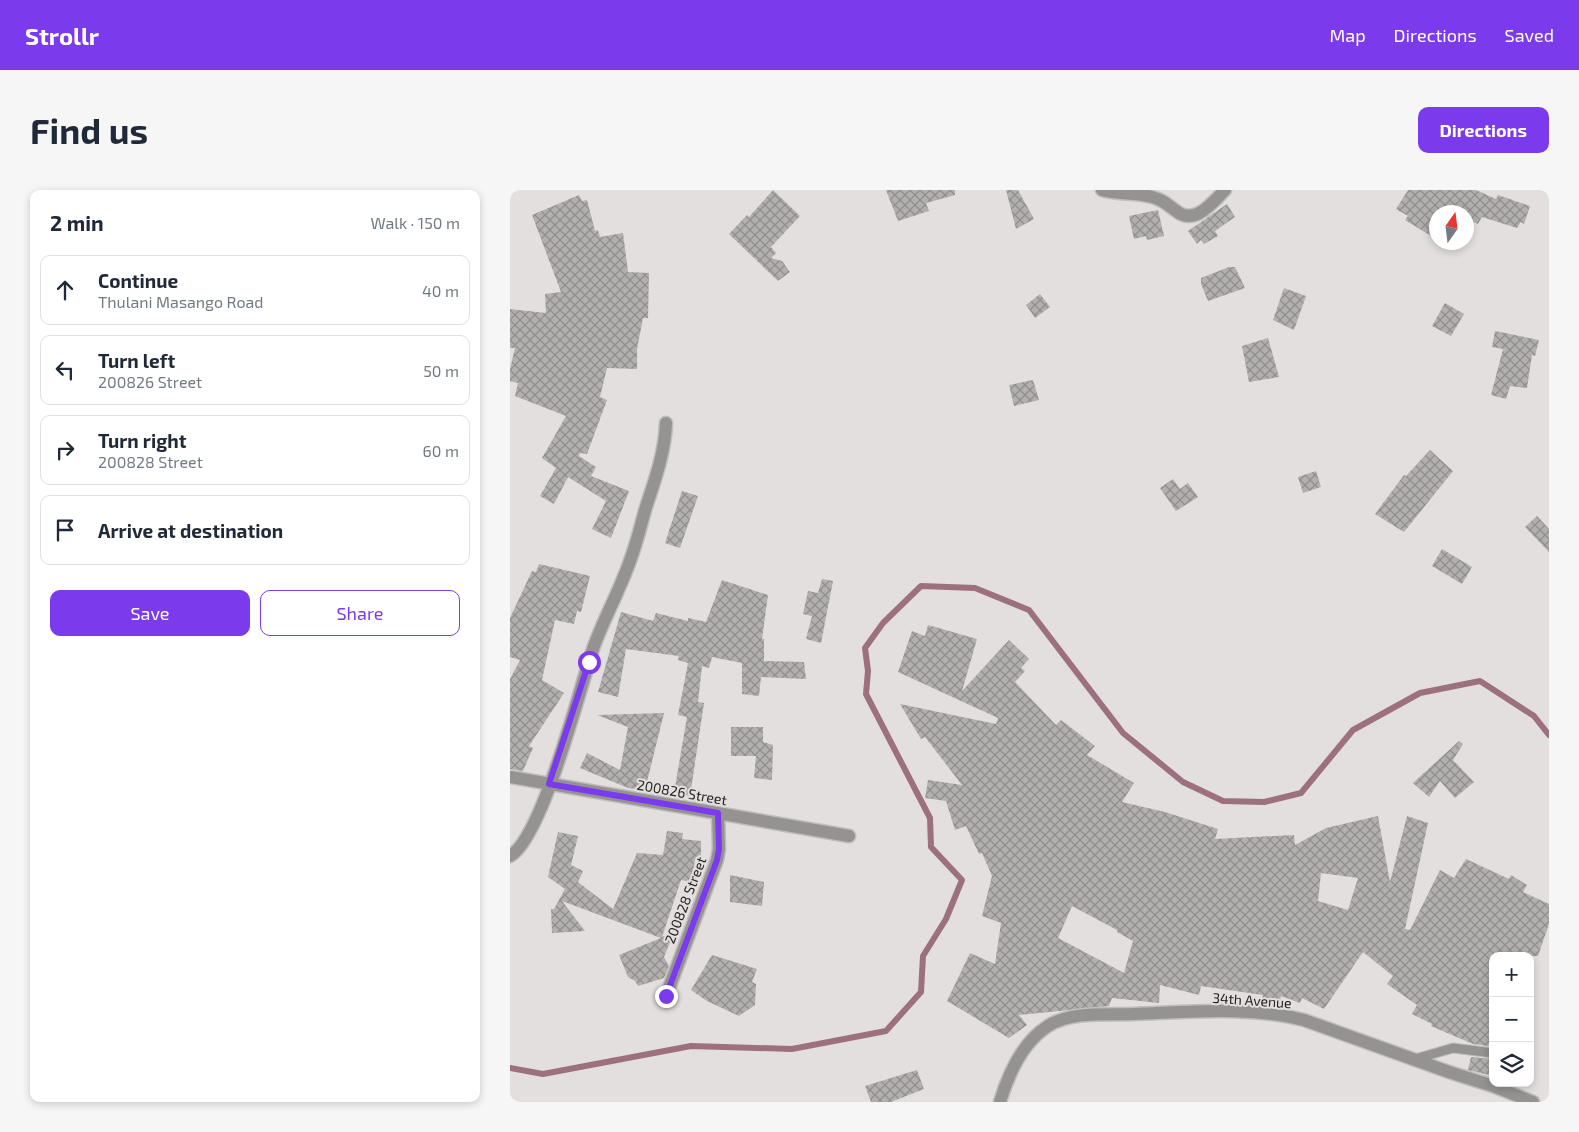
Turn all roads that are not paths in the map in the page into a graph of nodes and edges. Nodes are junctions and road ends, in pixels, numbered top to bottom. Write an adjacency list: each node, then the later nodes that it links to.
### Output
1 (1102, 190): 2 (street)
2 (1225, 190)
3 (666, 422): 5 (street)
4 (510, 778): 5 (street, 200826 Street)
5 (549, 784): 6 (street, 200826 Street); 8 (street)
6 (718, 813): 7 (street, 200826 Street); 9 (street, 200828 Street)
7 (849, 836)
8 (510, 856)
9 (666, 996)
10 (1489, 1052): 11 (lane)
11 (1415, 1059): 12 (street, 34th Avenue); 13 (street, 34th Avenue)
12 (1000, 1102)
13 (1533, 1102)

